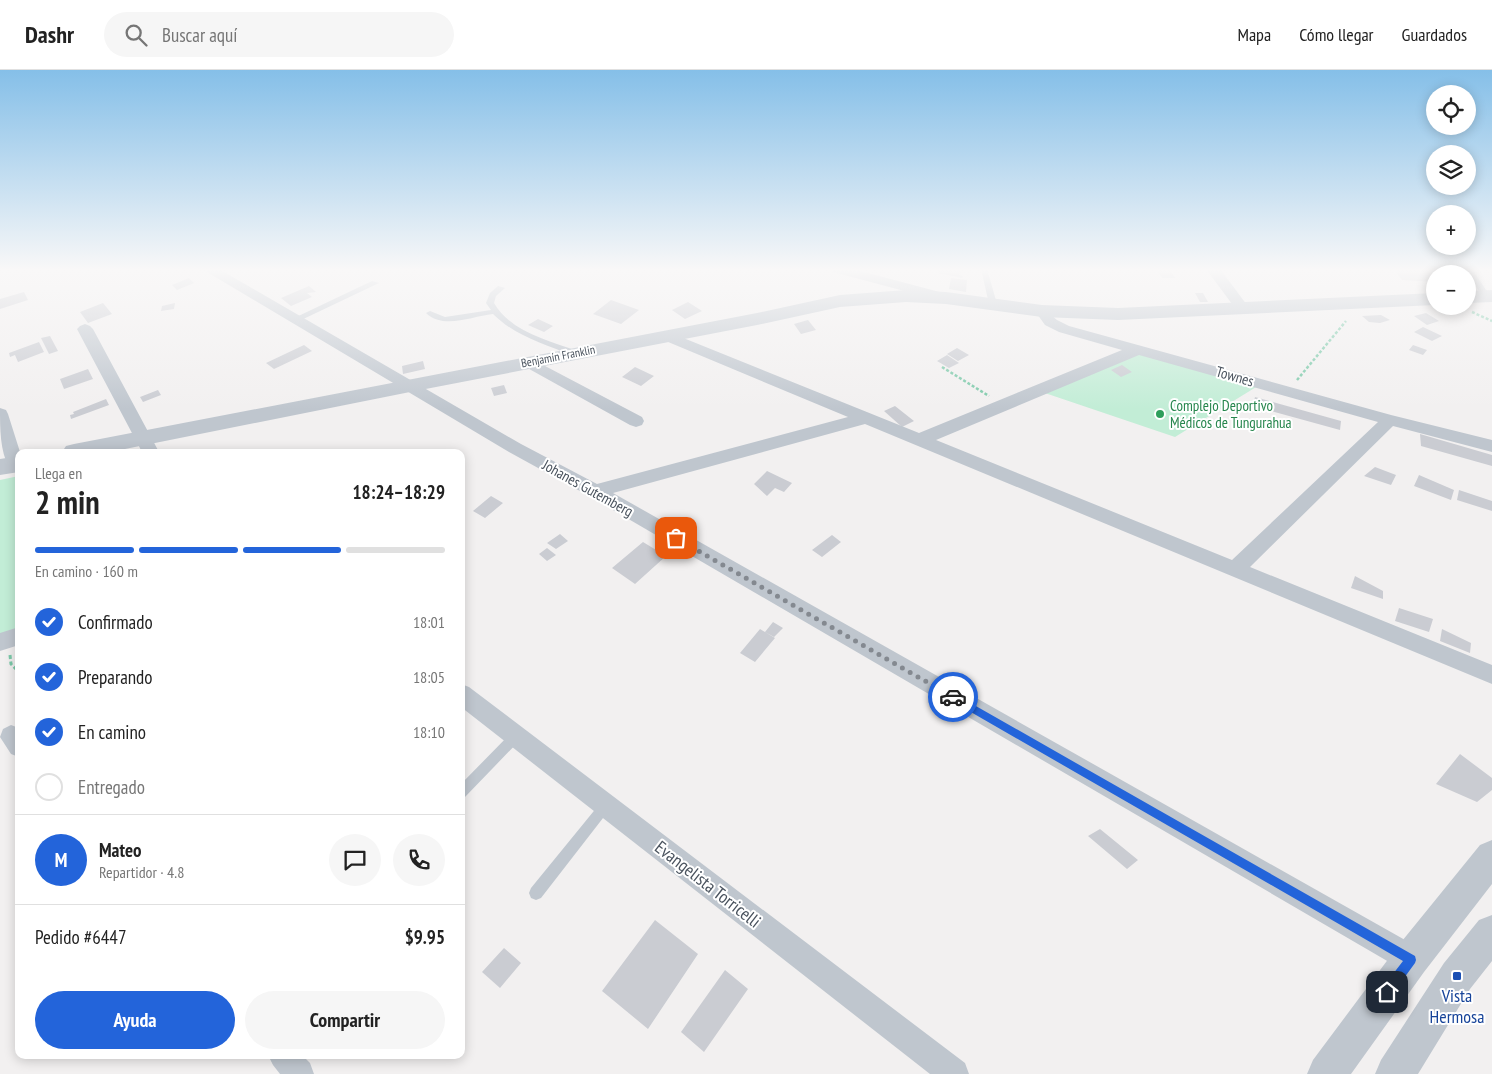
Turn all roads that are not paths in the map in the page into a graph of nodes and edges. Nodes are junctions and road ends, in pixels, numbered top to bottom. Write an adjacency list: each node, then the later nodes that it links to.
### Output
1 (287, 316): 8 (street, Johanes Gutemberg)
2 (303, 316): 8 (lane)
3 (435, 316): 4 (lane)
4 (461, 316)
5 (499, 316): 12 (lane)
6 (772, 316): 10 (street, Benjamín Franklin)
7 (1046, 316): 11 (street, Townes)
8 (294, 320): 14 (street, Johanes Gutemberg)
9 (85, 329): 20 (street)
10 (666, 336): 12 (street, Benjamín Franklin); 16 (street)
11 (1140, 349): 17 (street, Townes); 19 (street)
12 (574, 353): 13 (street, Benjamín Franklin)
13 (528, 362): 14 (street, Benjamín Franklin); 18 (street)
14 (410, 385): 20 (street, Benjamín Franklin); 24 (street, Johanes Gutemberg)
15 (0, 414): 23 (street)
16 (867, 418): 19 (street); 24 (street)
17 (1390, 420): 21 (street, Townes); 25 (street)
18 (636, 421)
19 (919, 440): 25 (street)
20 (147, 446): 22 (street, Benjamín Franklin)
21 (1492, 446)
22 (110, 449)
23 (11, 465)
24 (595, 491): 36 (street, Johanes Gutemberg)
25 (1234, 569): 28 (street)
26 (15, 637): 27 (street)
27 (0, 642)
28 (1492, 676)
29 (465, 697): 30 (street, Evangelista Torricelli)
30 (516, 736): 31 (lane); 32 (street, Evangelista Torricelli)
31 (465, 788)
32 (606, 805): 34 (lane); 39 (street, Evangelista Torricelli)
33 (1492, 857): 36 (street)
34 (536, 893)
35 (1492, 933): 41 (street)
36 (1411, 960): 40 (street)
37 (287, 1059): 38 (street)
38 (300, 1074)
39 (954, 1074)
40 (1327, 1074)
41 (1395, 1074)

